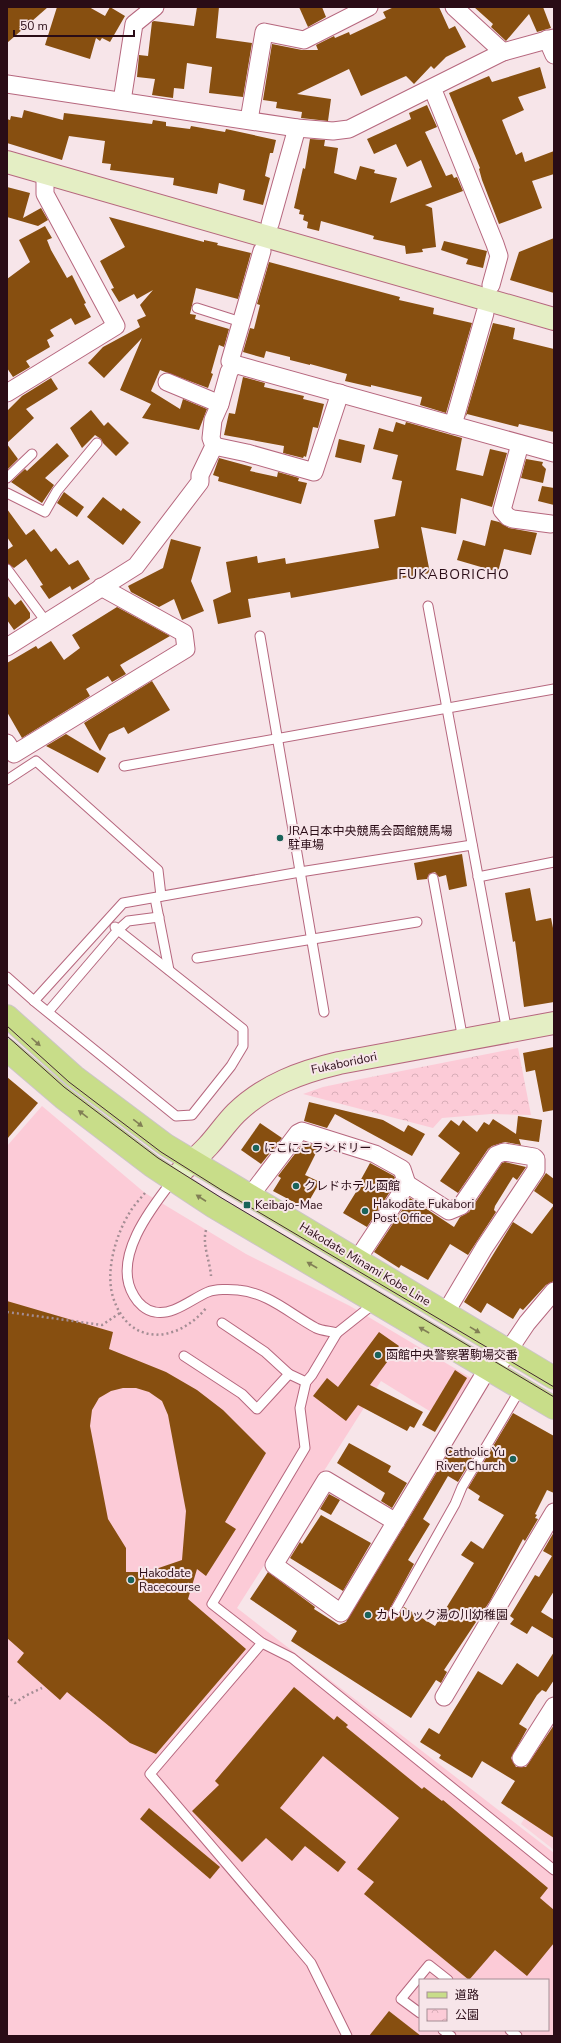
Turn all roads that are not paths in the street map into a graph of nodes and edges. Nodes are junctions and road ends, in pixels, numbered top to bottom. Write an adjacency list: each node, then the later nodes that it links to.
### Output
1 (155, 7): 9 (street)
2 (369, 7): 10 (street)
3 (454, 7): 5 (street)
4 (551, 38): 5 (street); 6 (street)
5 (503, 52): 11 (street)
6 (554, 55)
7 (7, 84): 9 (street)
8 (435, 95): 16 (street)
9 (122, 101): 10 (street)
10 (249, 120): 11 (street)
11 (297, 128): 14 (street)
12 (7, 162): 13 (street)
13 (46, 174): 19 (street); 23 (street)
14 (270, 224)
15 (262, 251): 20 (street)
16 (491, 285)
17 (197, 308): 20 (lane)
18 (485, 313): 26 (street)
19 (554, 319)
20 (241, 322): 21 (street)
21 (234, 364): 24 (street); 25 (street)
22 (167, 382): 25 (street)
23 (7, 393)
24 (340, 393): 26 (street); 29 (street)
25 (220, 404): 29 (street)
26 (453, 425): 28 (street)
27 (97, 443): 33 (lane)
28 (520, 444): 30 (street); 34 (street)
29 (214, 446): 36 (street)
30 (554, 453)
31 (32, 454): 32 (lane)
32 (7, 478)
33 (7, 492)
34 (551, 524)
35 (7, 569): 38 (lane)
36 (101, 587): 38 (street); 44 (street)
37 (428, 606): 42 (lane)
38 (47, 623): 40 (street)
39 (260, 636): 43 (lane)
40 (7, 647)
41 (554, 690): 42 (lane)
42 (448, 709): 43 (lane); 47 (lane)
43 (277, 739): 45 (lane); 49 (lane)
44 (7, 743)
45 (124, 766)
46 (7, 780): 52 (lane)
47 (472, 845): 49 (lane); 50 (lane)
48 (554, 862): 50 (lane)
49 (300, 872): 52 (lane); 57 (lane)
50 (478, 877): 66 (lane)
51 (433, 878): 67 (lane)
52 (158, 897): 53 (lane); 54 (lane)
53 (159, 917): 56 (lane); 59 (lane)
54 (107, 921): 56 (lane); 61 (lane)
55 (417, 922): 57 (lane)
56 (118, 930): 59 (lane); 62 (lane)
57 (312, 939): 58 (lane); 63 (lane)
58 (197, 958)
59 (169, 970): 62 (lane)
60 (7, 977): 61 (lane)
61 (34, 1001): 62 (lane)
62 (48, 1012)
63 (324, 1012)
64 (7, 1016): 69 (main road, Hakodate Minami Kobe Line, one-way to 69)
65 (554, 1023): 66 (street, Fukaboridori)
66 (507, 1032): 67 (street, Fukaboridori)
67 (463, 1040): 69 (street, Fukaboridori)
68 (7, 1050): 70 (main road, one-way to 68)
69 (193, 1161): 70 (street, Fukaboridori); 72 (main road, Hakodate Minami Kobe Line)
70 (174, 1180): 75 (main road, one-way to 70); 78 (lane)
71 (406, 1184): 72 (street); 73 (street); 76 (street)
72 (250, 1196): 73 (main road, Hakodate Minami Kobe Line)
73 (357, 1260): 76 (main road, Hakodate Minami Kobe Line)
74 (554, 1291): 79 (street)
75 (376, 1302): 78 (lane); 81 (main road, one-way to 75)
76 (446, 1312): 79 (main road, Hakodate Minami Kobe Line, one-way to 79)
77 (222, 1323): 82 (lane)
78 (337, 1333): 84 (lane)
79 (509, 1351): 81 (street); 83 (main road, Hakodate Minami Kobe Line)
80 (184, 1356): 82 (lane)
81 (491, 1370): 85 (main road); 88 (street)
82 (289, 1374): 84 (lane)
83 (554, 1378)
84 (306, 1382): 90 (lane)
85 (521, 1388): 86 (main road); 89 (lane)
86 (554, 1408)
87 (554, 1512): 91 (street)
88 (396, 1522): 88 (street)
89 (393, 1614)
90 (262, 1643): 94 (lane); 97 (lane)
91 (444, 1697)
92 (554, 1706): 93 (street)
93 (521, 1758)
94 (554, 1870)
95 (447, 1979): 96 (lane)
96 (419, 2012)
97 (347, 2036)

